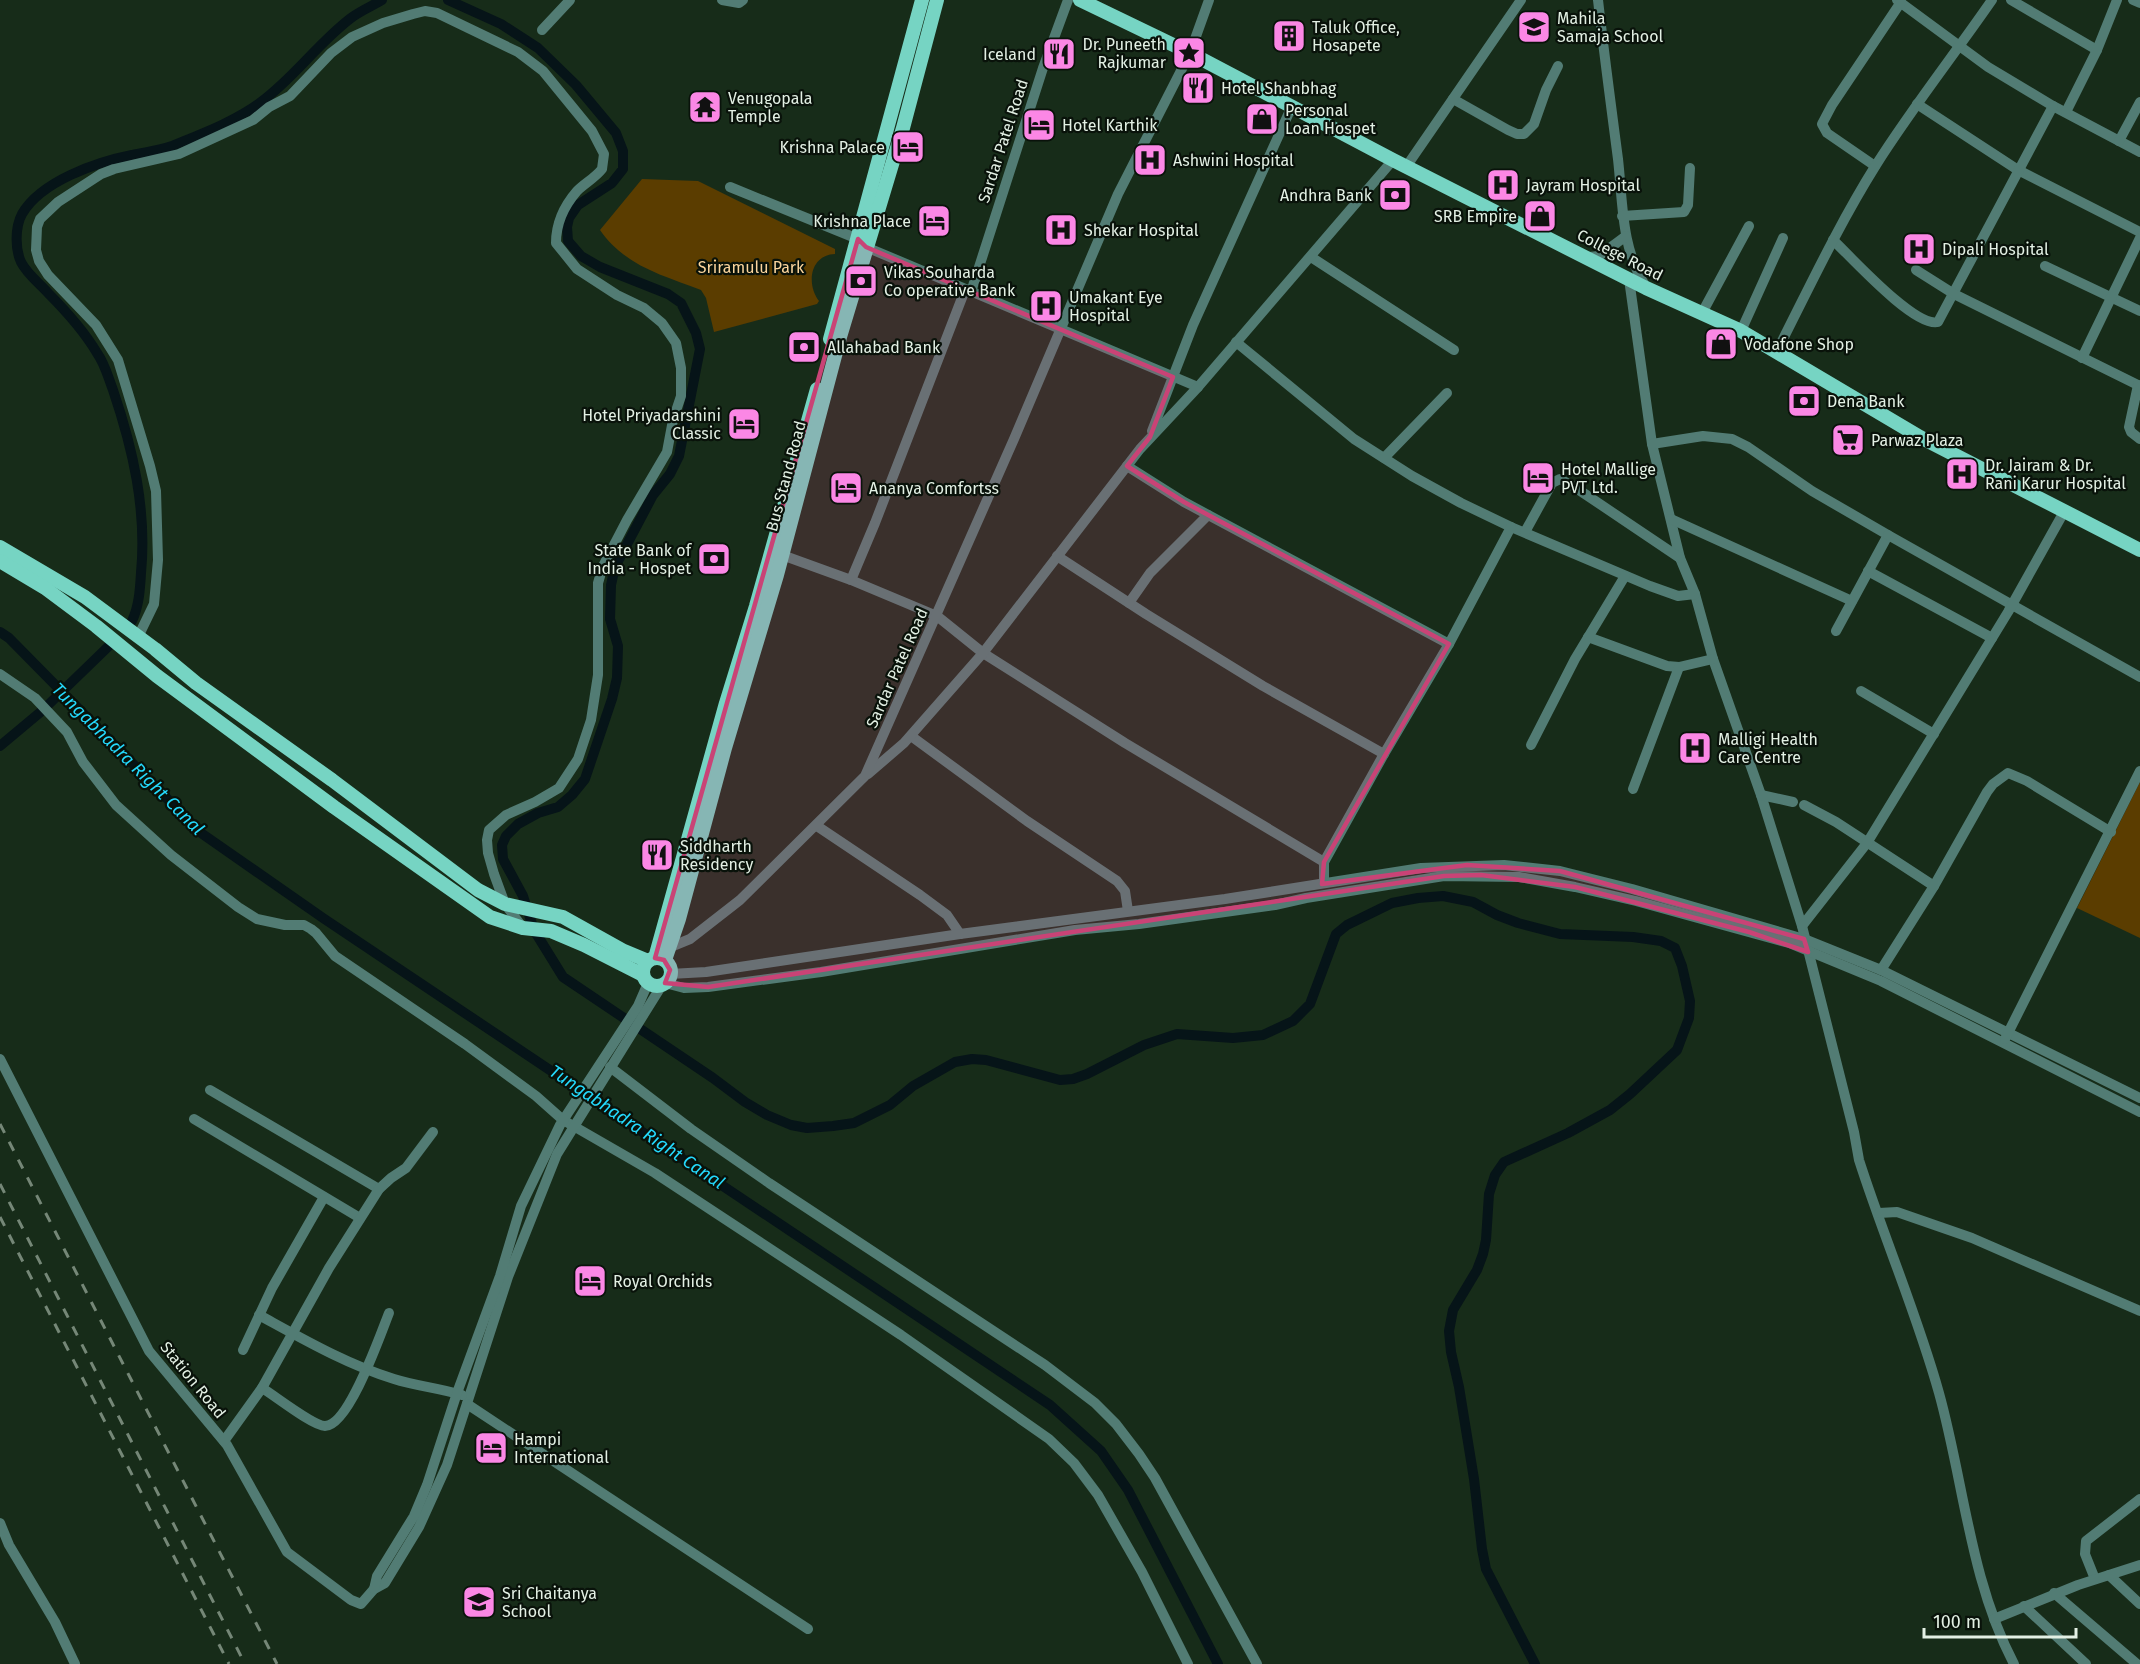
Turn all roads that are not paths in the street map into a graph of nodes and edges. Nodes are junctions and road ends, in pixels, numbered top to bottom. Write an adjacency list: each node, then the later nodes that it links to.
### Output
1 (570, 0): 17 (street)
2 (722, 0): 3 (street)
3 (743, 0)
4 (922, 0): 43 (main road, Bus Stand Road)
5 (937, 0): 43 (main road, Bus Stand Road)
6 (1068, 0): 50 (street, Sardar Patel Road)
7 (1080, 0): 20 (main road, College Road)
8 (1209, 0): 20 (street, Sardar Patel Road)
9 (1521, 0): 22 (street)
10 (1598, 0): 36 (street)
11 (1992, 0): 18 (street)
12 (2011, 0): 19 (street)
13 (2117, 0): 19 (street)
14 (2133, 0): 16 (street)
15 (1899, 1): 18 (street); 32 (street)
16 (2140, 3)
17 (542, 30)
18 (1960, 46): 24 (street); 26 (street)
19 (2097, 50): 27 (street)
20 (1190, 53): 25 (main road, College Road); 55 (street, Sardar Patel Road)
21 (1558, 66): 22 (street)
22 (1453, 99): 31 (street)
23 (2140, 102): 28 (street)
24 (1917, 104): 32 (street); 34 (street)
25 (1292, 106): 30 (main road, College Road); 61 (street)
26 (2053, 106): 27 (street); 34 (street)
27 (2066, 112): 28 (street)
28 (2119, 141): 29 (street)
29 (2140, 152)
30 (1393, 160): 31 (main road, College Road); 44 (street)
31 (1406, 166): 45 (main road, College Road)
32 (1875, 166): 42 (street)
33 (1690, 168): 36 (street)
34 (2018, 170): 38 (street); 51 (street)
35 (730, 187): 43 (street)
36 (1622, 216): 39 (street)
37 (1749, 226): 54 (street)
38 (2140, 232)
39 (1626, 236): 45 (street); 49 (street)
40 (1782, 238): 56 (street)
41 (2140, 238): 52 (street)
42 (1833, 240): 51 (street); 59 (street)
43 (862, 243): 50 (street); 78 (main road, Bus Stand Road)
44 (1311, 257): 57 (street); 58 (street)
45 (1589, 257): 48 (main road, College Road)
46 (2045, 266): 52 (street)
47 (1916, 270): 51 (street)
48 (1629, 279): 49 (main road, College Road); 67 (street)
49 (1646, 288): 54 (main road, College Road)
50 (968, 291): 55 (street); 84 (street, Sardar Patel Road)
51 (1954, 294): 60 (street)
52 (2112, 298): 53 (street); 60 (street)
53 (2140, 311)
54 (1702, 313): 56 (main road, College Road)
55 (1060, 331): 61 (street); 89 (street, Sardar Patel Road)
56 (1741, 331): 59 (main road, College Road)
57 (1236, 342): 63 (street); 68 (street)
58 (1454, 350)
59 (1777, 351): 70 (main road, College Road)
60 (2082, 358): 62 (street)
61 (1173, 377): 63 (street); 65 (street)
62 (2139, 385): 66 (street)
63 (1198, 387): 65 (street)
64 (1447, 393): 68 (street)
65 (1150, 438): 69 (street)
66 (2140, 439)
67 (1652, 444): 72 (street); 75 (street)
68 (1384, 458): 73 (street)
69 (1126, 466): 71 (street); 79 (street)
70 (2065, 510): 77 (main road, College Road); 88 (street)
71 (1208, 515): 87 (street); 94 (street)
72 (1671, 519): 80 (street); 86 (street)
73 (1511, 527): 74 (street); 94 (street)
74 (1525, 532): 80 (street); 83 (street)
75 (1888, 535): 82 (street); 88 (street)
76 (0, 547): 91 (main road)
77 (2140, 550)
78 (776, 555): 84 (street); 122 (main road, Bus Stand Road)
79 (1057, 556): 87 (street); 95 (street)
80 (1680, 558): 85 (street)
81 (0, 561): 118 (main road)
82 (1868, 571): 86 (street); 93 (street)
83 (1625, 576): 85 (street); 92 (street)
84 (851, 580): 89 (street)
85 (1695, 594): 96 (street)
86 (1852, 601): 90 (street)
87 (1130, 603): 104 (street)
88 (2012, 604): 93 (street); 99 (street)
89 (937, 616): 95 (street); 106 (street, Sardar Patel Road)
90 (1836, 631)
91 (138, 637): 115 (main road); 115 (street)
92 (1588, 637): 97 (street); 103 (street)
93 (1992, 638): 101 (street)
94 (1449, 644): 104 (street)
95 (983, 653): 102 (street); 112 (street)
96 (1713, 659): 97 (street); 108 (street)
97 (1679, 667): 107 (street)
98 (0, 674): 131 (street)
99 (2140, 677)
100 (1861, 691): 101 (street)
101 (1934, 734): 111 (street)
102 (911, 736): 106 (street); 116 (street)
103 (1531, 745)
104 (1384, 754): 112 (street)
105 (2140, 771): 110 (street)
106 (865, 776): 109 (street, Sardar Patel Road)
107 (1633, 789)
108 (1761, 795): 111 (street); 117 (street)
109 (817, 826): 119 (street); 122 (street, Sardar Patel Road)
110 (2111, 831): 114 (street); 125 (street)
111 (1867, 843): 114 (street); 117 (street)
112 (1324, 862): 113 (street)
113 (1324, 883): 116 (street); 120 (street)
114 (1934, 886): 123 (street)
115 (510, 905): 118 (street); 122 (main road)
116 (1128, 911): 119 (street)
117 (1802, 926): 120 (street)
118 (525, 928): 124 (main road)
119 (960, 934): 124 (street)
120 (1804, 939): 121 (street); 123 (street)
121 (1808, 952): 124 (street); 125 (street); 137 (street)
122 (659, 957): 124 (main road); 124 (main road, Bus Stand Road)
123 (1881, 970): 125 (street)
124 (658, 980): 127 (street)
125 (2006, 1038): 129 (street); 130 (street)
126 (0, 1059): 148 (street, Station Road)
127 (603, 1071): 131 (street); 133 (street, Station Road); 162 (street)
128 (210, 1090): 135 (street)
129 (2140, 1098)
130 (2140, 1112)
131 (565, 1117): 133 (street); 146 (street)
132 (194, 1119): 136 (street)
133 (575, 1123): 147 (street, Station Road); 161 (street)
134 (433, 1132): 135 (street)
135 (379, 1189): 138 (street)
136 (324, 1197): 138 (street); 141 (street)
137 (1878, 1213): 139 (street); 158 (street)
138 (360, 1218): 142 (street)
139 (2140, 1311)
140 (389, 1313): 144 (street)
141 (259, 1315): 142 (street); 143 (street)
142 (292, 1333): 144 (street); 145 (street)
143 (243, 1350)
144 (366, 1369): 145 (street); 146 (street)
145 (262, 1388): 148 (street)
146 (457, 1393): 147 (street); 154 (street)
147 (468, 1400): 154 (street, Station Road); 159 (street)
148 (224, 1442): 154 (street, Station Road)
149 (2138, 1504): 153 (street)
150 (0, 1523): 160 (street)
151 (2139, 1567): 152 (street)
152 (2109, 1575): 153 (street); 156 (street)
153 (2095, 1579): 155 (street)
154 (375, 1588)
155 (2054, 1593): 157 (street); 165 (street)
156 (2140, 1604)
157 (2024, 1606): 158 (street); 164 (street)
158 (1994, 1619): 163 (street)
159 (808, 1629)
160 (75, 1664)
161 (1188, 1664)
162 (1257, 1664)
163 (2014, 1664)
164 (2086, 1664)
165 (2138, 1664)

